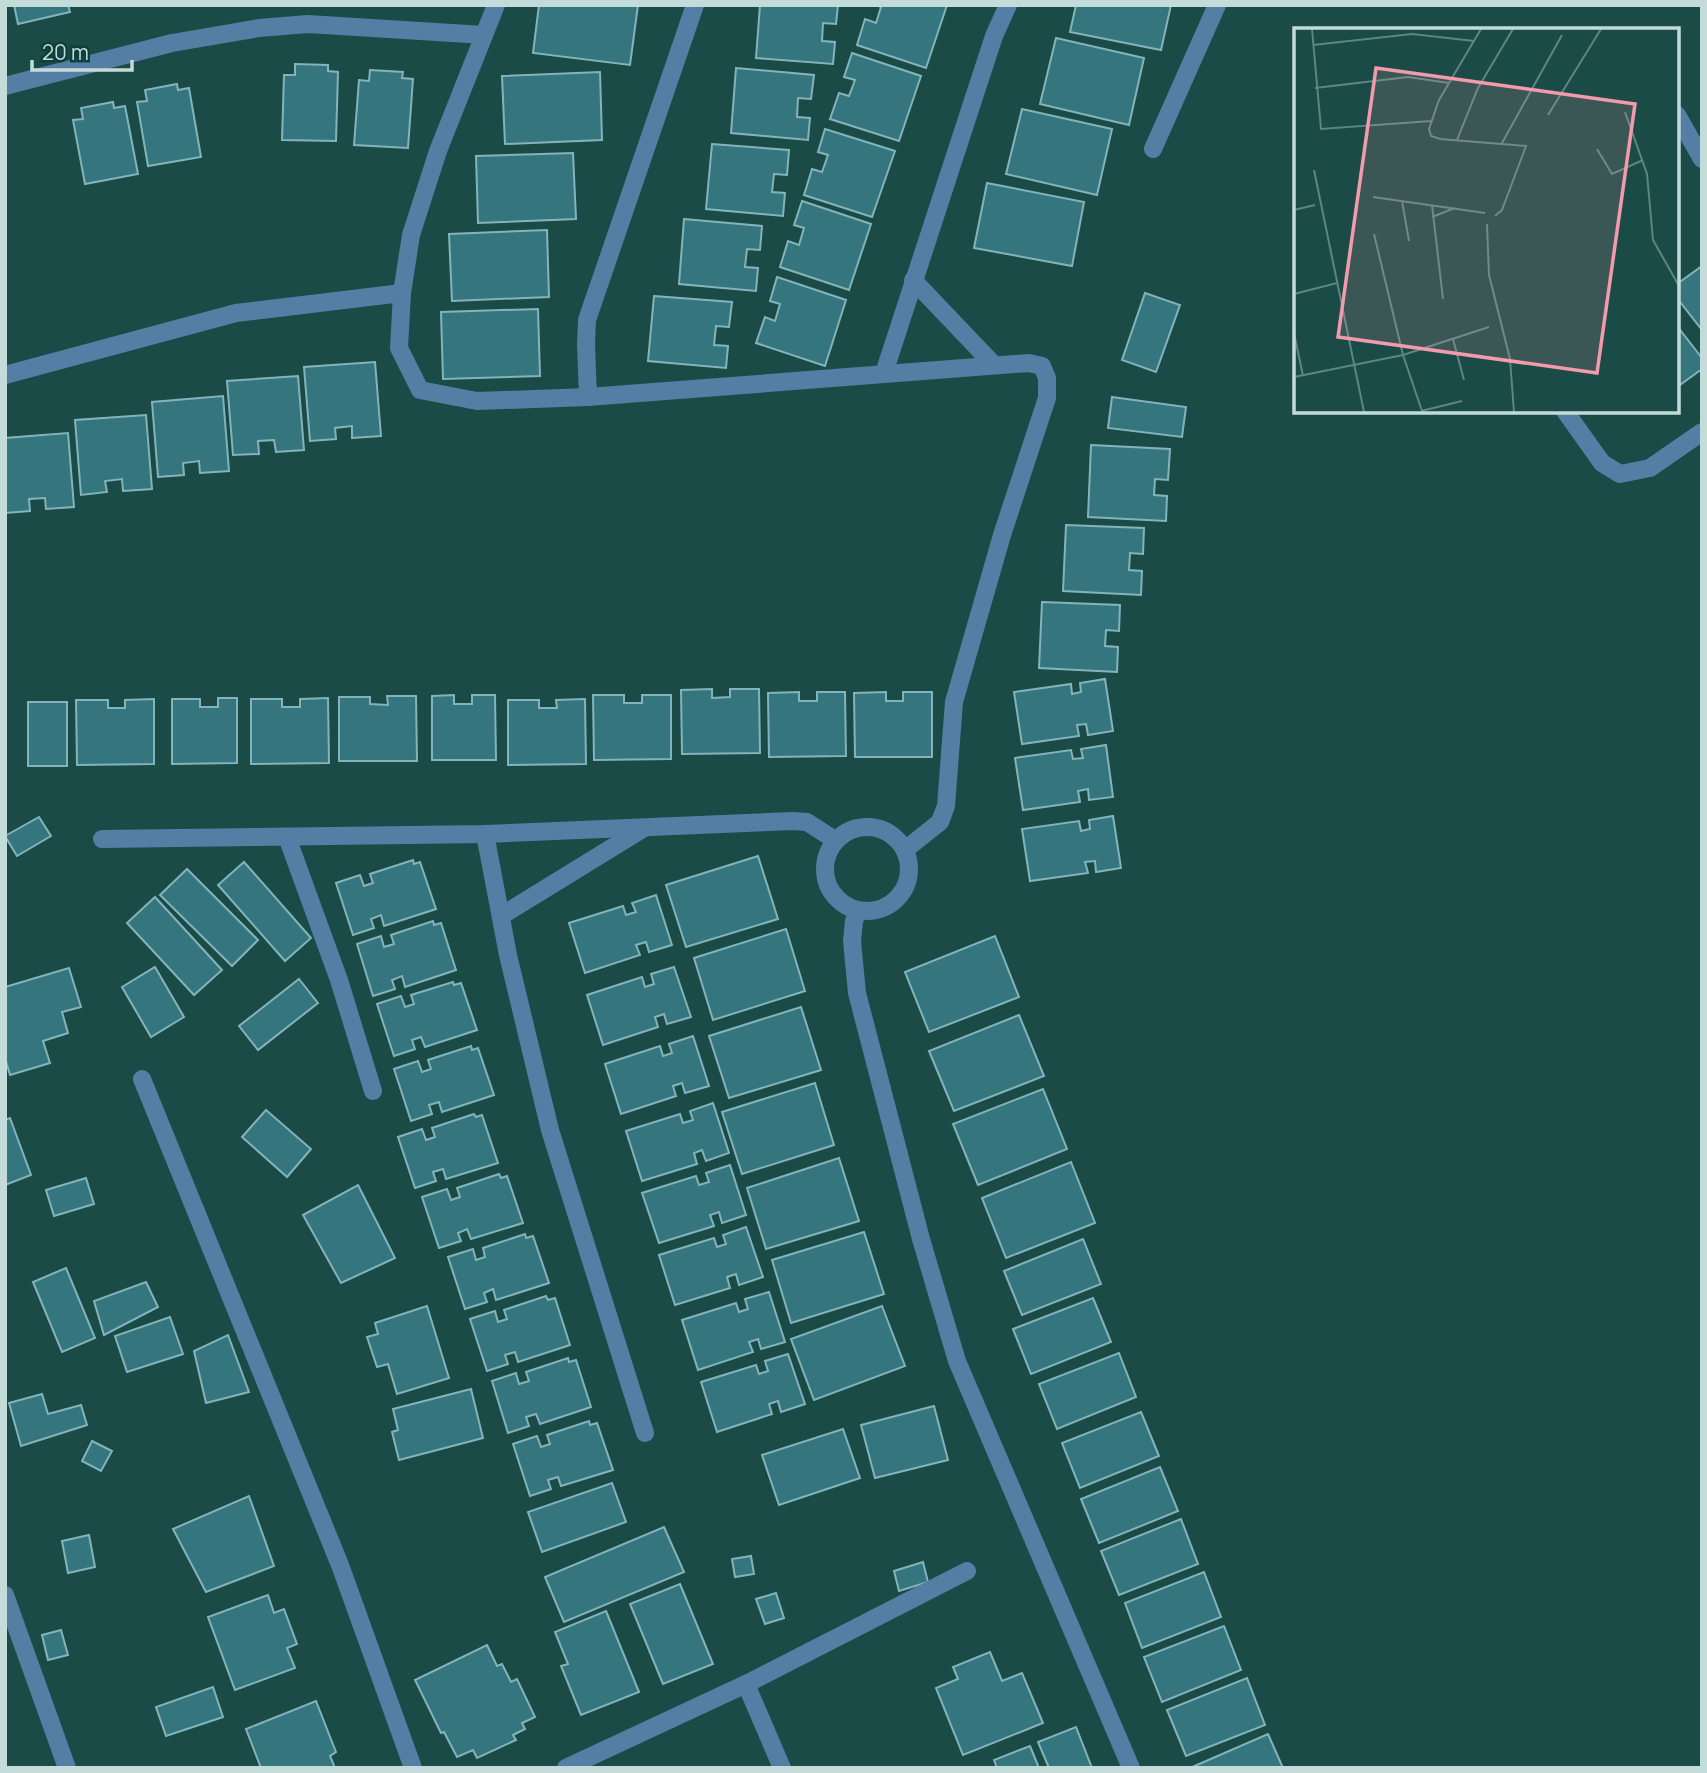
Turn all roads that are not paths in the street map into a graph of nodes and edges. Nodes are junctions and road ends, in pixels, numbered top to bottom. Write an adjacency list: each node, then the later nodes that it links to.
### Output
1 (496, 5): 5 (street)
2 (695, 5): 15 (street)
3 (1008, 5): 10 (street)
4 (1217, 5): 8 (street)
5 (484, 36): 6 (street); 11 (street)
6 (5, 86)
7 (1679, 119): 9 (street)
8 (1153, 149)
9 (1702, 159)
10 (913, 280): 12 (street); 13 (street)
11 (402, 293): 14 (street); 15 (street)
12 (994, 365): 13 (street); 23 (street)
13 (884, 373): 15 (street)
14 (5, 375)
15 (588, 397)
16 (1566, 413): 17 (street)
17 (1702, 432)
18 (646, 827): 19 (street); 22 (street); 25 (street)
19 (485, 834): 20 (street); 25 (street)
20 (287, 837): 21 (street); 27 (street)
21 (102, 839)
22 (835, 840): 23 (street); 24 (street)
23 (906, 849): 24 (street)
24 (858, 911): 36 (street)
25 (501, 916): 28 (street)
26 (142, 1079): 33 (street)
27 (373, 1091)
28 (645, 1433)
29 (967, 1571): 31 (street)
30 (5, 1595): 32 (street)
31 (746, 1684): 34 (street); 35 (street)
32 (67, 1768)
33 (413, 1768)
34 (566, 1768)
35 (782, 1768)
36 (1131, 1768)

